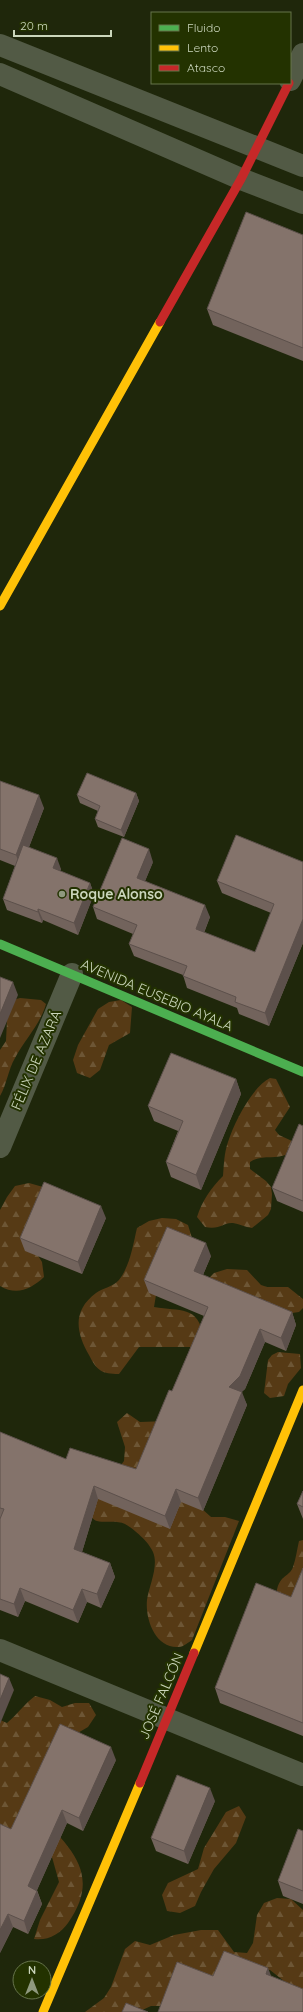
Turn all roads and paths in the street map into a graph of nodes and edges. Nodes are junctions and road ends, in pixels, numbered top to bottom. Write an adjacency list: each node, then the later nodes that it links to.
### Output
1 (0, 45): 6 (street)
2 (303, 54): 4 (street)
3 (0, 74): 8 (street)
4 (291, 78)
5 (288, 84): 6 (street)
6 (256, 147): 7 (street); 8 (street)
7 (303, 166)
8 (241, 179): 9 (street); 10 (street)
9 (303, 203)
10 (0, 606)
11 (0, 944): 12 (street, AVENIDA EUSEBIO AYALA)
12 (72, 974): 13 (street, AVENIDA EUSEBIO AYALA); 14 (street, FÉLIX DE AZARÁ)
13 (303, 1072)
14 (0, 1147)
15 (303, 1390): 17 (street, JOSÉ FALCÓN)
16 (0, 1650): 17 (street)
17 (167, 1719): 18 (street); 19 (street, JOSÉ FALCÓN)
18 (303, 1775)
19 (43, 2012)

